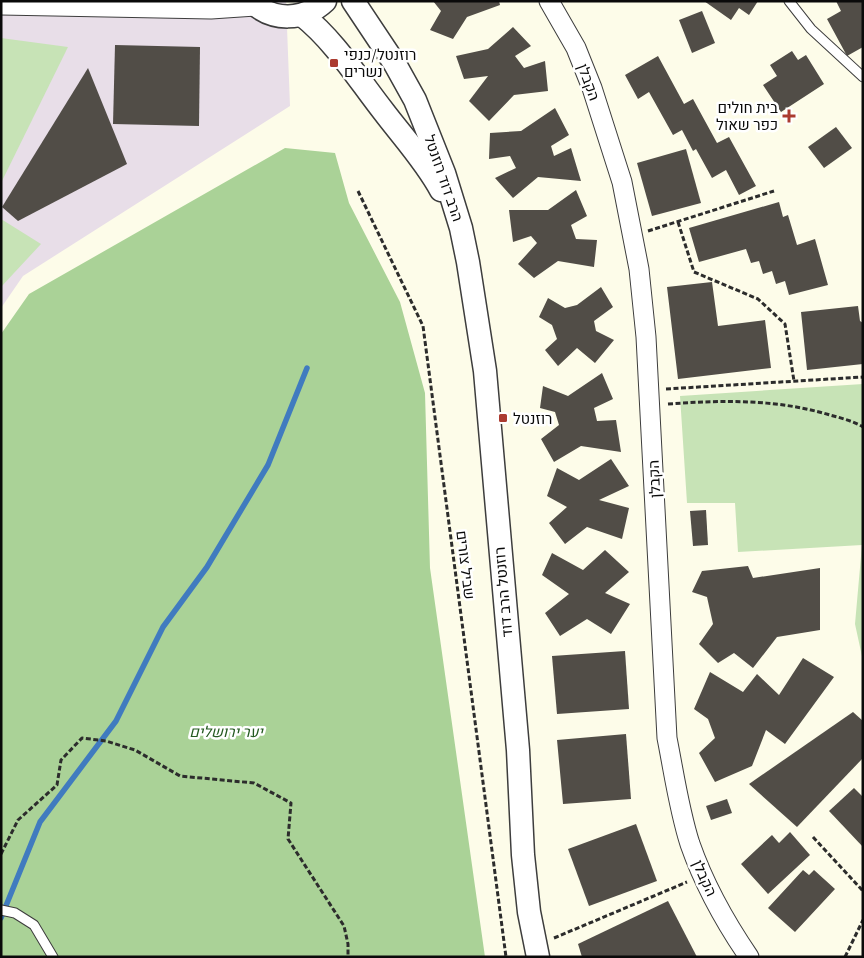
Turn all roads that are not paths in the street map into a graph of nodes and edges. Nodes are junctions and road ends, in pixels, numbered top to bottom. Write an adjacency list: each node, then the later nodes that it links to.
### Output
1 (325, 1): 9 (street)
2 (353, 1): 11 (street, הרב דוד רוזנטל)
3 (549, 1): 15 (street, הקבלן)
4 (789, 1): 10 (lane)
5 (186, 2): 8 (street)
6 (253, 3): 8 (street); 9 (street)
7 (1, 5): 8 (street)
8 (146, 7)
9 (302, 15): 11 (street, הרב דוד רוזנטל)
10 (863, 77)
11 (461, 228): 13 (street, רוזנטל הרב דוד)
12 (1, 910): 14 (lane)
13 (537, 951)
14 (54, 957)
15 (749, 957)

